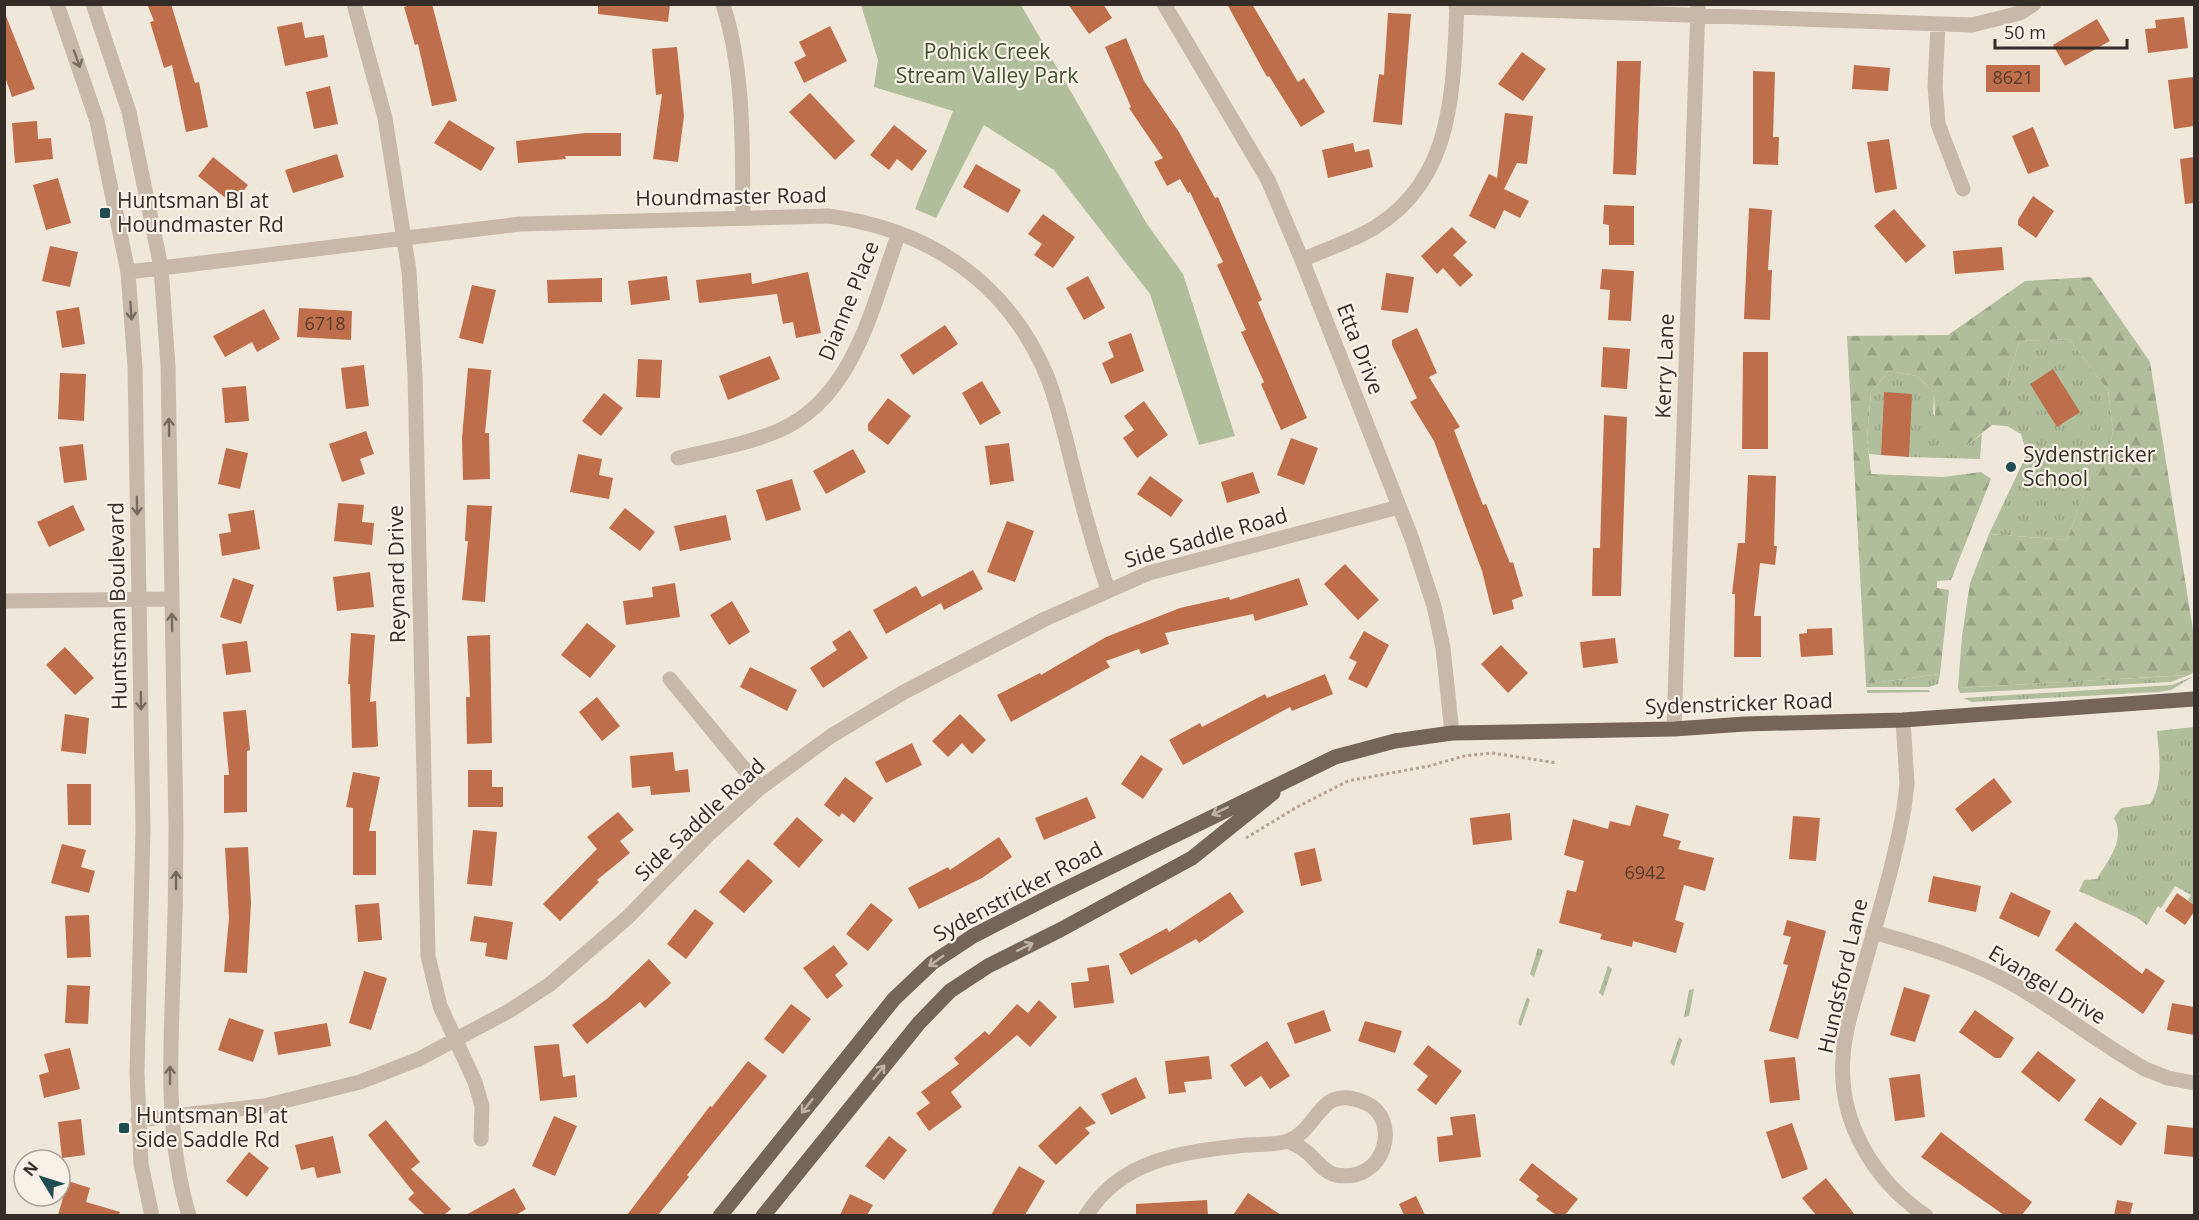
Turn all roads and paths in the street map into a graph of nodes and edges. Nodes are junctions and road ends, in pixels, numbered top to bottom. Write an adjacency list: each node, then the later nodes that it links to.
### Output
1 (57, 4): 16 (street, Huntsman Boulevard, one-way to 16)
2 (93, 4): 15 (street)
3 (354, 4): 13 (street, Reynard Drive)
4 (723, 4): 11 (street)
5 (1164, 4): 14 (street, Etta Drive)
6 (2034, 4): 9 (street)
7 (1456, 6): 8 (street); 14 (street)
8 (1698, 10): 9 (street); 26 (street, Kerry Lane)
9 (1938, 24): 10 (street)
10 (1963, 189)
11 (743, 217): 12 (street, Houndmaster Road); 13 (street, Houndmaster Road)
12 (899, 233): 17 (street, Dianne Place); 19 (street, Houndmaster Road)
13 (404, 237): 15 (street, Houndmaster Road); 33 (street, Reynard Drive)
14 (1302, 260): 18 (street, Etta Drive)
15 (161, 267): 16 (street, Houndmaster Road); 21 (street, one-way to 15)
16 (128, 272): 20 (street, Huntsman Boulevard, one-way to 20)
17 (678, 458)
18 (1399, 507): 19 (street, Side Saddle Road); 27 (street, Etta Drive)
19 (1108, 590): 30 (street, Side Saddle Road)
20 (139, 599): 21 (street); 22 (street); 36 (street, Huntsman Boulevard, one-way to 36)
21 (172, 599): 35 (street, one-way to 21)
22 (4, 601)
23 (670, 679): 30 (street)
24 (2194, 699): 25 (main road, Sydenstricker Road)
25 (1903, 720): 26 (main road, Sydenstricker Road); 32 (street, Hundsford Lane)
26 (1674, 729): 27 (main road, Sydenstricker Road)
27 (1452, 733): 29 (main road, Sydenstricker Road)
28 (1557, 763): 31 (path)
29 (1292, 778): 41 (main road, Sydenstricker Road, one-way to 41); 42 (main road, Sydenstricker Road, one-way to 29)
30 (760, 788): 33 (street, Side Saddle Road)
31 (1243, 839)
32 (1873, 932): 34 (street, Evangel Drive); 44 (street, Hundsford Lane)
33 (456, 1040): 35 (street, Side Saddle Road); 37 (street, Reynard Drive)
34 (2194, 1083)
35 (172, 1117): 36 (street, Side Saddle Road); 40 (street)
36 (138, 1120): 39 (street, Huntsman Boulevard)
37 (480, 1139)
38 (1288, 1141): 38 (street); 43 (street)
39 (152, 1215)
40 (189, 1215)
41 (720, 1215)
42 (763, 1215)
43 (1086, 1215)
44 (1926, 1215)

